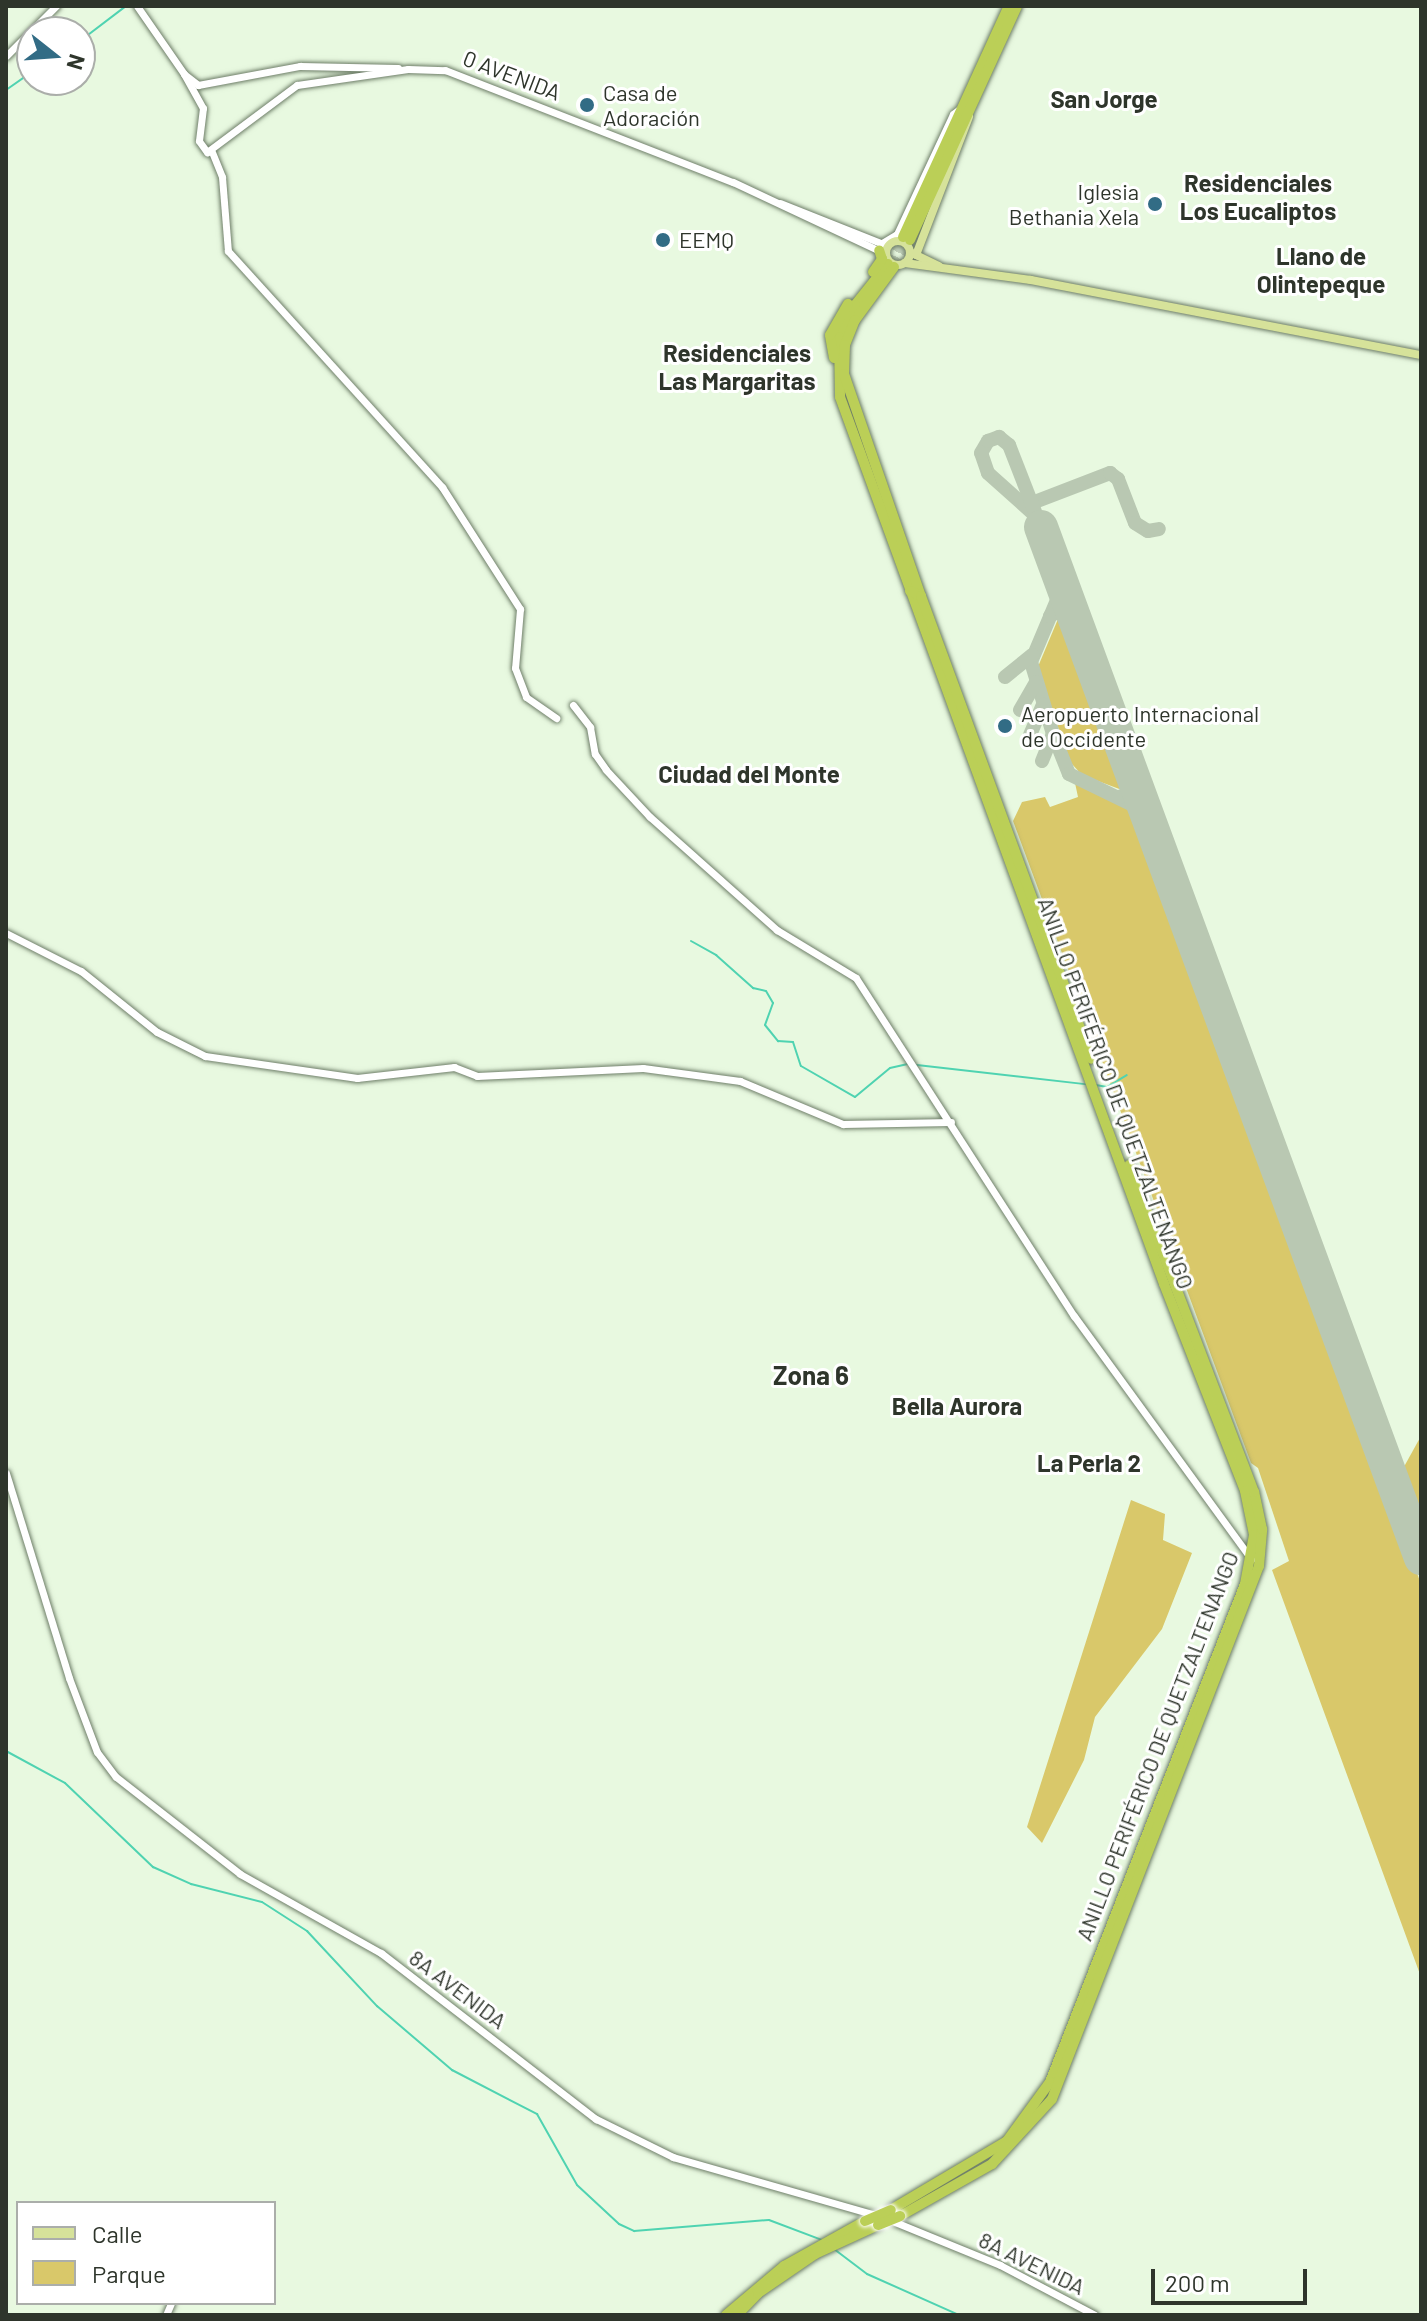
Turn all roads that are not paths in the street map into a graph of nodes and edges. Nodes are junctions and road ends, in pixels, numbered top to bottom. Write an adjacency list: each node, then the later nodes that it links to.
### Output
1 (56, 6): 5 (street)
2 (137, 6): 7 (street)
3 (1009, 6): 8 (highway)
4 (1017, 6): 8 (highway)
5 (6, 56)
6 (408, 69): 7 (street, 0 AVENIDA); 9 (street, 0 AVENIDA); 11 (street, 0 AVENIDA)
7 (184, 74): 9 (street)
8 (966, 109): 10 (highway); 10 (main road); 11 (street)
9 (212, 152): 19 (street)
10 (910, 245): 11 (main road); 11 (main road); 12 (main road)
11 (891, 256): 12 (main road); 14 (highway, ANILLO PERIFÉRICO DE QUETZALTENANGO); 14 (highway); 16 (highway, ANILLO PERIFÉRICO DE QUETZALTENANGO)
12 (939, 266): 13 (main road)
13 (1421, 355)
14 (836, 365): 15 (highway, ANILLO PERIFÉRICO DE QUETZALTENANGO)
15 (910, 591): 16 (highway); 17 (highway); 21 (highway, ANILLO PERIFÉRICO DE QUETZALTENANGO)
16 (921, 596): 17 (highway, ANILLO PERIFÉRICO DE QUETZALTENANGO)
17 (937, 642): 21 (highway, ANILLO PERIFÉRICO DE QUETZALTENANGO)
18 (573, 705): 22 (street)
19 (556, 718)
20 (6, 933): 22 (street)
21 (1097, 1086): 23 (highway, ANILLO PERIFÉRICO DE QUETZALTENANGO); 24 (highway, ANILLO PERIFÉRICO DE QUETZALTENANGO)
22 (951, 1122): 26 (street)
23 (1168, 1294): 24 (highway); 26 (highway, ANILLO PERIFÉRICO DE QUETZALTENANGO)
24 (1196, 1345): 27 (highway, ANILLO PERIFÉRICO DE QUETZALTENANGO)
25 (6, 1473): 39 (street, 8A AVENIDA)
26 (1252, 1560): 27 (highway); 28 (highway, ANILLO PERIFÉRICO DE QUETZALTENANGO)
27 (1227, 1651): 29 (highway, ANILLO PERIFÉRICO DE QUETZALTENANGO)
28 (1205, 1684): 29 (highway); 30 (highway, ANILLO PERIFÉRICO DE QUETZALTENANGO)
29 (1160, 1820): 31 (highway, ANILLO PERIFÉRICO DE QUETZALTENANGO)
30 (1137, 1859): 31 (highway); 32 (highway, ANILLO PERIFÉRICO DE QUETZALTENANGO)
31 (1119, 1926): 33 (highway, ANILLO PERIFÉRICO DE QUETZALTENANGO)
32 (1067, 2036): 33 (highway); 34 (highway, ANILLO PERIFÉRICO DE QUETZALTENANGO)
33 (1052, 2099): 34 (highway, ANILLO PERIFÉRICO DE QUETZALTENANGO)
34 (895, 2213): 35 (highway, ANILLO PERIFÉRICO DE QUETZALTENANGO, bridge); 35 (highway, ANILLO PERIFÉRICO DE QUETZALTENANGO, bridge)
35 (834, 2239): 36 (highway, ANILLO PERIFÉRICO DE QUETZALTENANGO)
36 (814, 2251): 37 (highway, ANILLO PERIFÉRICO DE QUETZALTENANGO); 38 (highway, ANILLO PERIFÉRICO DE QUETZALTENANGO)
37 (726, 2315)
38 (737, 2315)
39 (1095, 2315)

